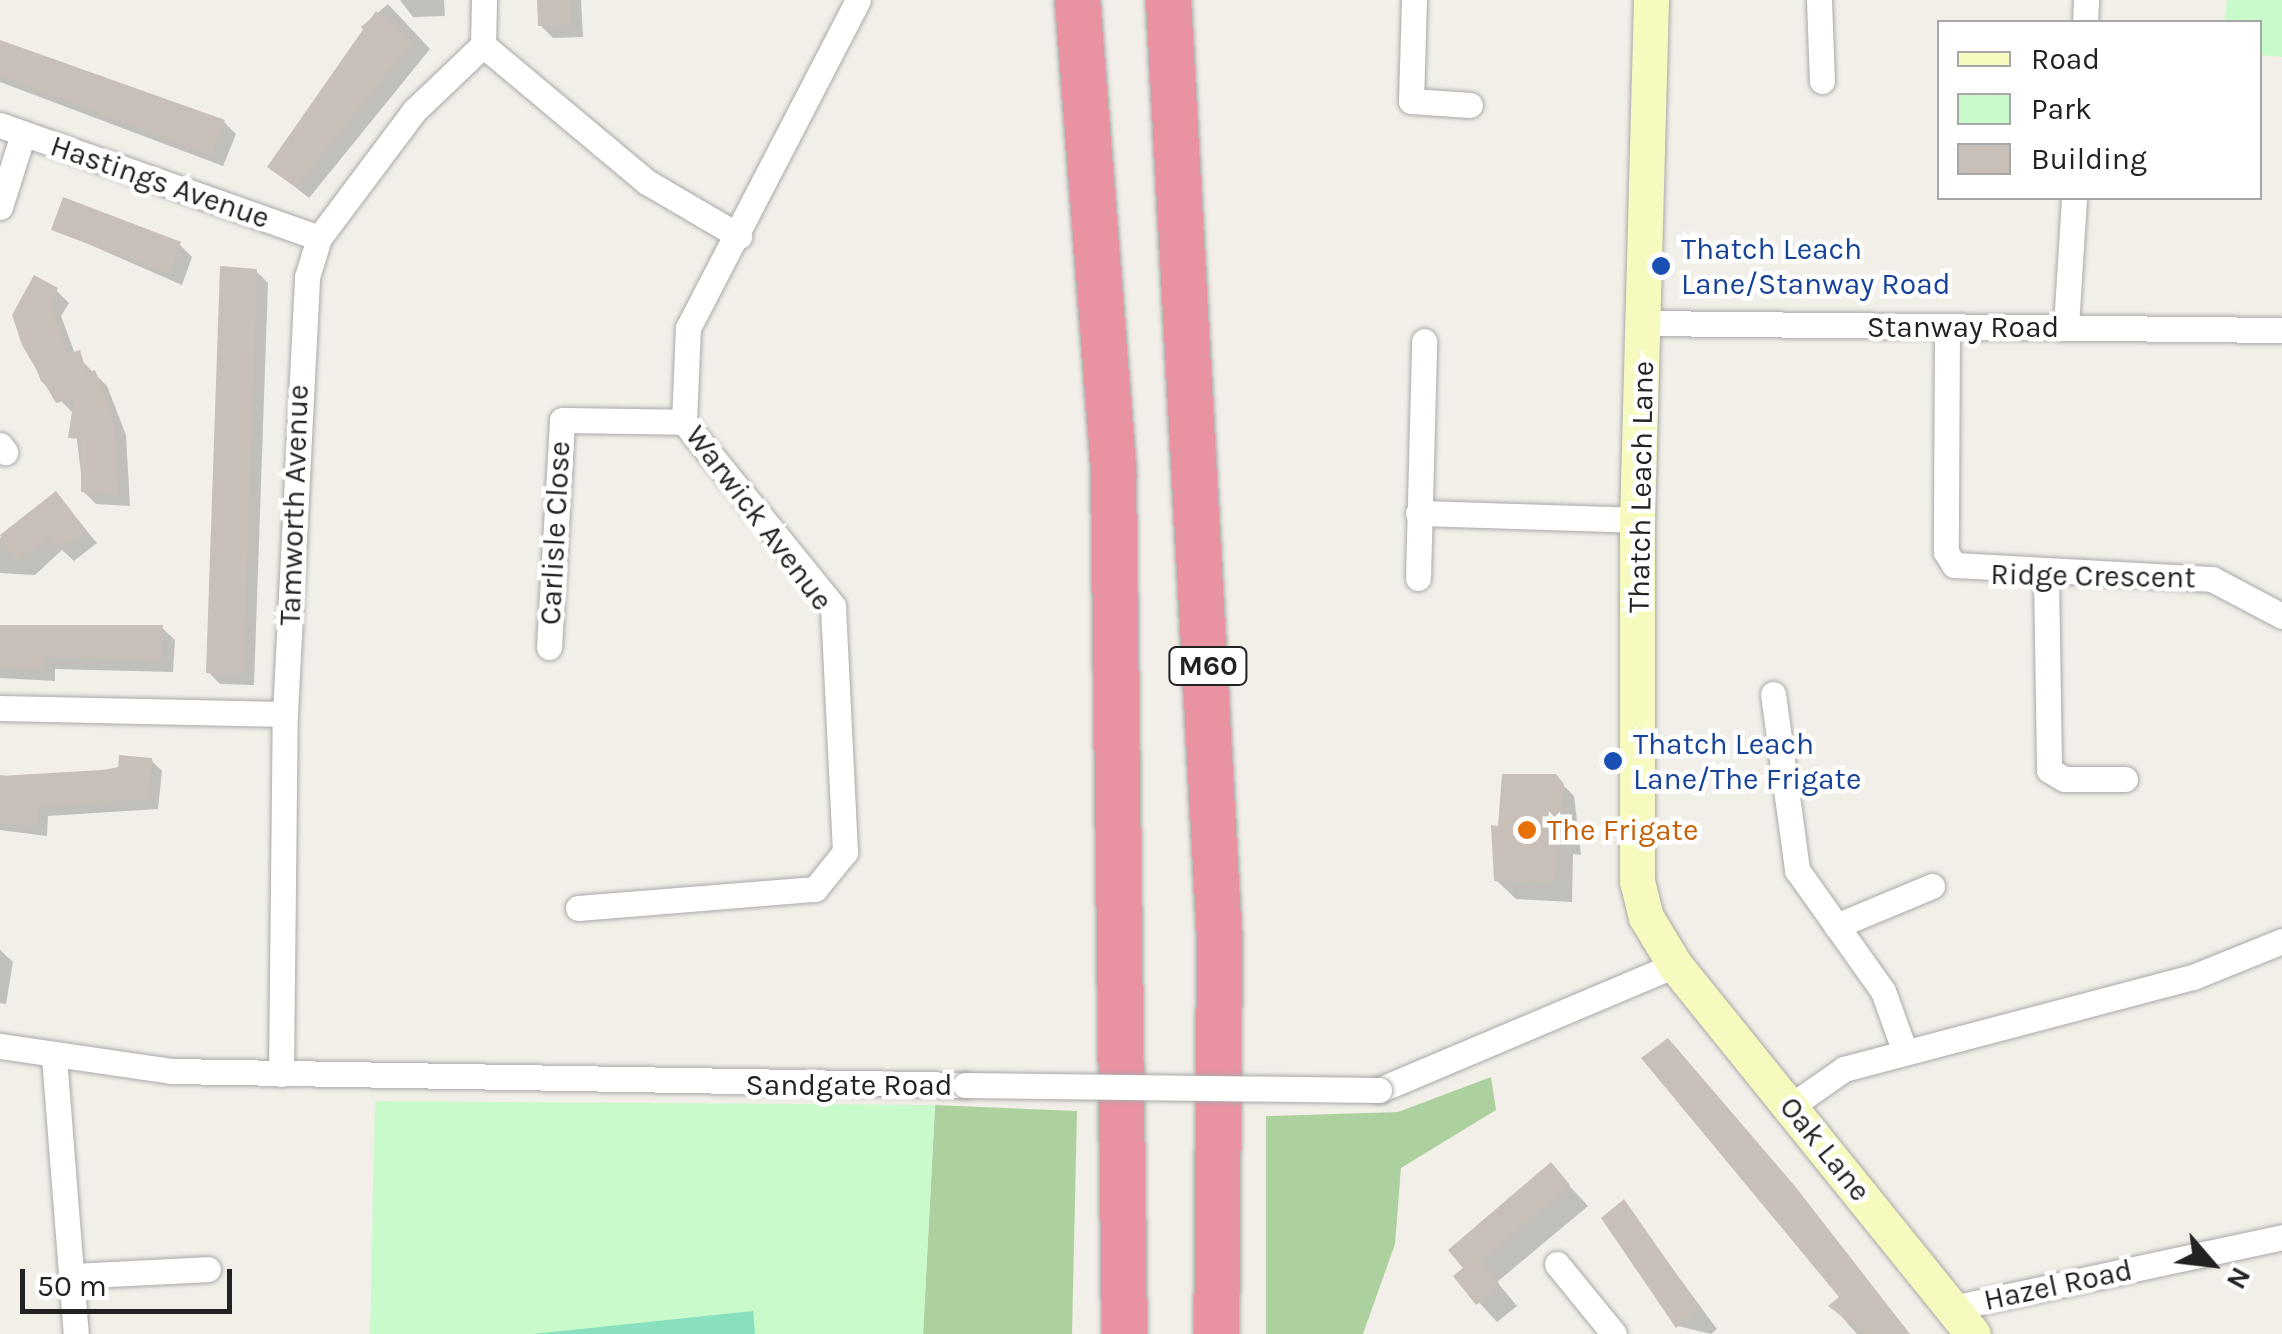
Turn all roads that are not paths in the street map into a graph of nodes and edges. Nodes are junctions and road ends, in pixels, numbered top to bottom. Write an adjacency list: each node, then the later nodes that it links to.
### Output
1 (484, 0): 8 (street)
2 (858, 0): 14 (street, Warwick Avenue)
3 (1077, 0): 48 (highway)
4 (1168, 0): 49 (highway, M60)
5 (1414, 0): 10 (street)
6 (1651, 0): 16 (street, Thatch Leach Lane)
7 (1819, 0): 9 (street)
8 (483, 45): 14 (street); 15 (street, Tamworth Avenue)
9 (1822, 81)
10 (1470, 105)
11 (12, 130): 13 (street); 15 (street, Hastings Avenue)
12 (2074, 200): 17 (street)
13 (0, 207)
14 (739, 236): 21 (street, Warwick Avenue)
15 (319, 238): 30 (street, Tamworth Avenue)
16 (1645, 322): 18 (street, Stanway Road); 23 (street, Thatch Leach Lane)
17 (2066, 326): 18 (street, Stanway Road); 19 (street, Stanway Road)
18 (1947, 329): 24 (street, Ridge Crescent)
19 (2282, 330)
20 (1424, 341): 22 (street)
21 (684, 422): 27 (street, Carlisle Close); 33 (street, Warwick Avenue)
22 (1418, 513): 23 (street); 25 (street)
23 (1637, 520): 36 (street, Thatch Leach Lane)
24 (2046, 575): 26 (street, Ridge Crescent); 31 (street)
25 (1418, 578)
26 (2282, 616)
27 (548, 647)
28 (1773, 694): 34 (street)
29 (0, 708): 30 (street)
30 (285, 714): 40 (street, Tamworth Avenue)
31 (2125, 779)
32 (1932, 886): 34 (street)
33 (578, 908)
34 (1836, 926): 38 (street)
35 (2282, 941): 38 (street)
36 (1675, 965): 40 (street, Sandgate Road, bridge); 41 (street, Oak Lane)
37 (0, 1046): 39 (street, Sandgate Road)
38 (1905, 1052): 41 (street)
39 (54, 1057): 40 (street, Sandgate Road); 45 (street)
40 (280, 1074)
41 (1791, 1106): 46 (street, Oak Lane)
42 (2282, 1237): 46 (street, Hazel Road)
43 (1557, 1264): 50 (street)
44 (208, 1268): 45 (street)
45 (71, 1276): 47 (street)
46 (1962, 1321)
47 (76, 1334)
48 (1124, 1334)
49 (1216, 1334)
50 (1614, 1334)

